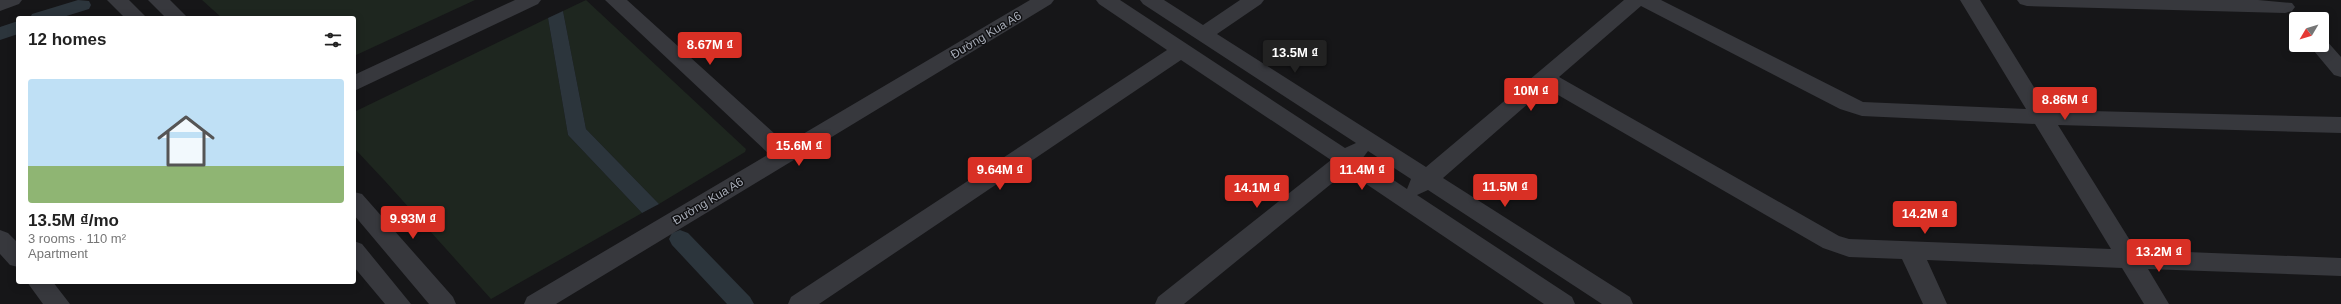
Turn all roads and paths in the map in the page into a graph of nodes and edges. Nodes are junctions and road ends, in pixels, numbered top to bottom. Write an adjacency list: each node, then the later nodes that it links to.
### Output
1 (12, 0): 14 (street)
2 (117, 0): 16 (street)
3 (158, 0): 17 (street)
4 (531, 0): 23 (street)
5 (614, 0): 27 (street)
6 (1044, 0): 27 (street, Đường Kua A6)
7 (1106, 0): 19 (street)
8 (1150, 0): 18 (street)
9 (1254, 0): 18 (street)
10 (1636, 0): 22 (street)
11 (1645, 0): 24 (street)
12 (1970, 0): 24 (street)
13 (2027, 0): 15 (street)
14 (0, 5)
15 (2287, 9)
16 (135, 16)
17 (176, 16)
18 (1203, 34): 26 (street)
19 (1181, 50): 28 (street); 41 (street)
20 (2325, 52): 21 (street)
21 (2341, 70)
22 (1545, 78): 29 (street); 33 (street)
23 (356, 83)
24 (2043, 117): 25 (street); 34 (street)
25 (2341, 125)
26 (1369, 142): 28 (street); 29 (street)
27 (784, 155): 40 (street, Đường Kua A6)
28 (1346, 160): 30 (street); 42 (street)
29 (1427, 179): 30 (street); 44 (street)
30 (1404, 198): 43 (street)
31 (356, 202): 39 (street)
32 (356, 252): 38 (street)
33 (1911, 252): 34 (street); 45 (street)
34 (2130, 260): 35 (street); 46 (street)
35 (2341, 267)
36 (41, 284): 37 (street)
37 (58, 304)
38 (398, 304)
39 (444, 304)
40 (536, 304)
41 (800, 304)
42 (1167, 304)
43 (1563, 304)
44 (1621, 304)
45 (1935, 304)
46 (2157, 304)

